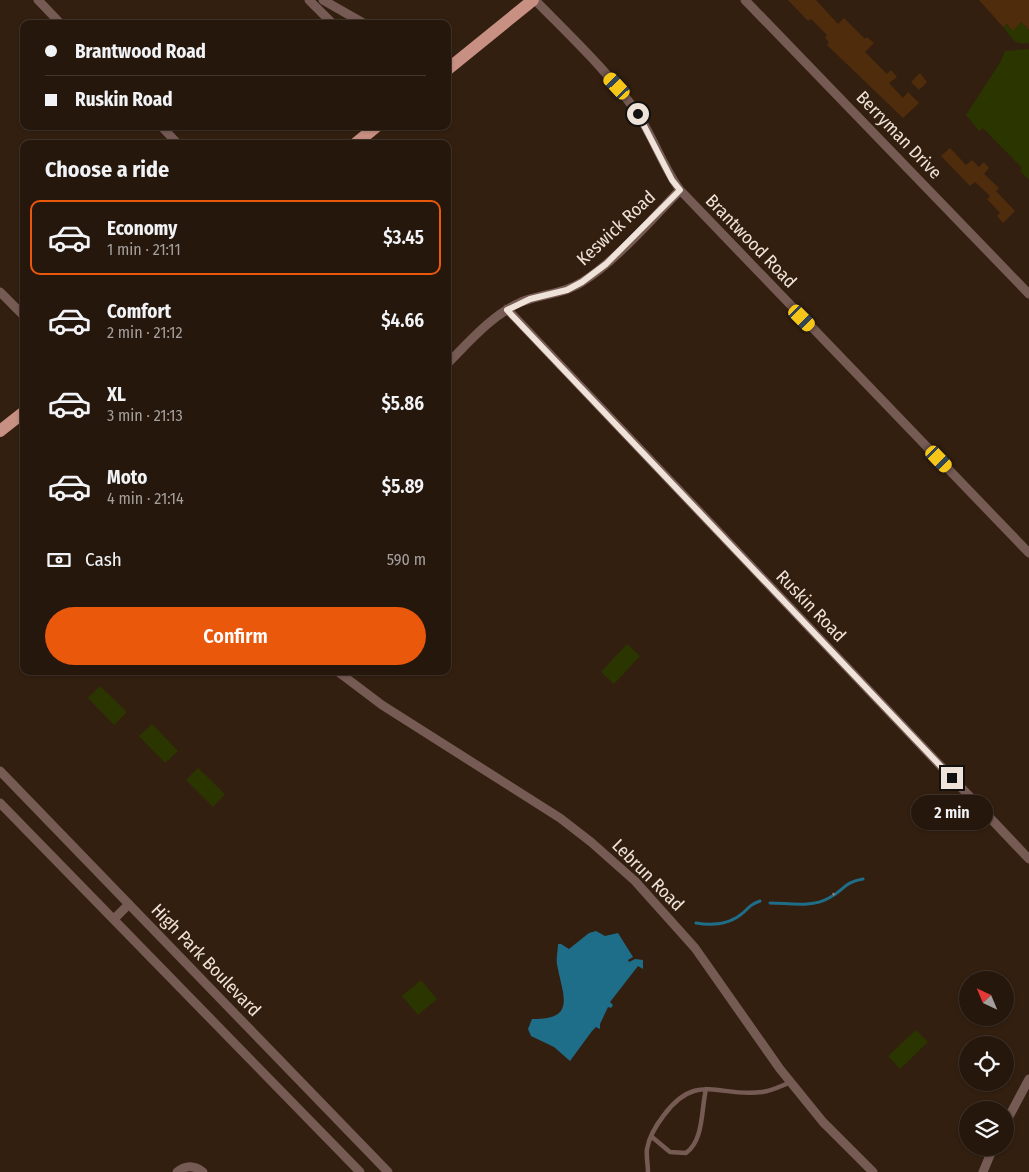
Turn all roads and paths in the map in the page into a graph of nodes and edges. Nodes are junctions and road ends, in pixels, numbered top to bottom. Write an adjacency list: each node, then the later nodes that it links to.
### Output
1 (38, 0): 6 (street)
2 (310, 0): 7 (street)
3 (323, 0): 8 (street)
4 (534, 0): 9 (main road); 14 (street, Brantwood Road)
5 (746, 0): 16 (street, Berryman Drive)
6 (57, 20)
7 (329, 20)
8 (358, 20)
9 (451, 67)
10 (165, 130): 12 (street)
11 (372, 130): 13 (main road)
12 (174, 140)
13 (360, 140)
14 (680, 190): 17 (street, Keswick Road); 22 (street, Brantwood Road)
15 (0, 292): 18 (street)
16 (1029, 294)
17 (507, 310): 19 (street, Keswick Road); 26 (street, Ruskin Road)
18 (20, 312)
19 (451, 360)
20 (20, 415): 21 (main road)
21 (0, 431)
22 (1029, 553)
23 (342, 675): 32 (street, Lebrun Road)
24 (0, 771): 29 (street, High Park Boulevard)
25 (0, 803): 30 (street)
26 (1029, 859)
27 (833, 893): 28 (path)
28 (836, 897)
29 (129, 904): 30 (street); 40 (street, High Park Boulevard)
30 (114, 918): 39 (street)
31 (1029, 1079): 34 (street)
32 (791, 1082): 33 (lane); 42 (street, Lebrun Road)
33 (706, 1089): 35 (lane); 35 (lane)
34 (1014, 1107)
35 (652, 1137): 41 (lane)
36 (990, 1156): 43 (street)
37 (177, 1172): 38 (street)
38 (203, 1172)
39 (360, 1172)
40 (388, 1172)
41 (648, 1172)
42 (873, 1172)
43 (983, 1172)

